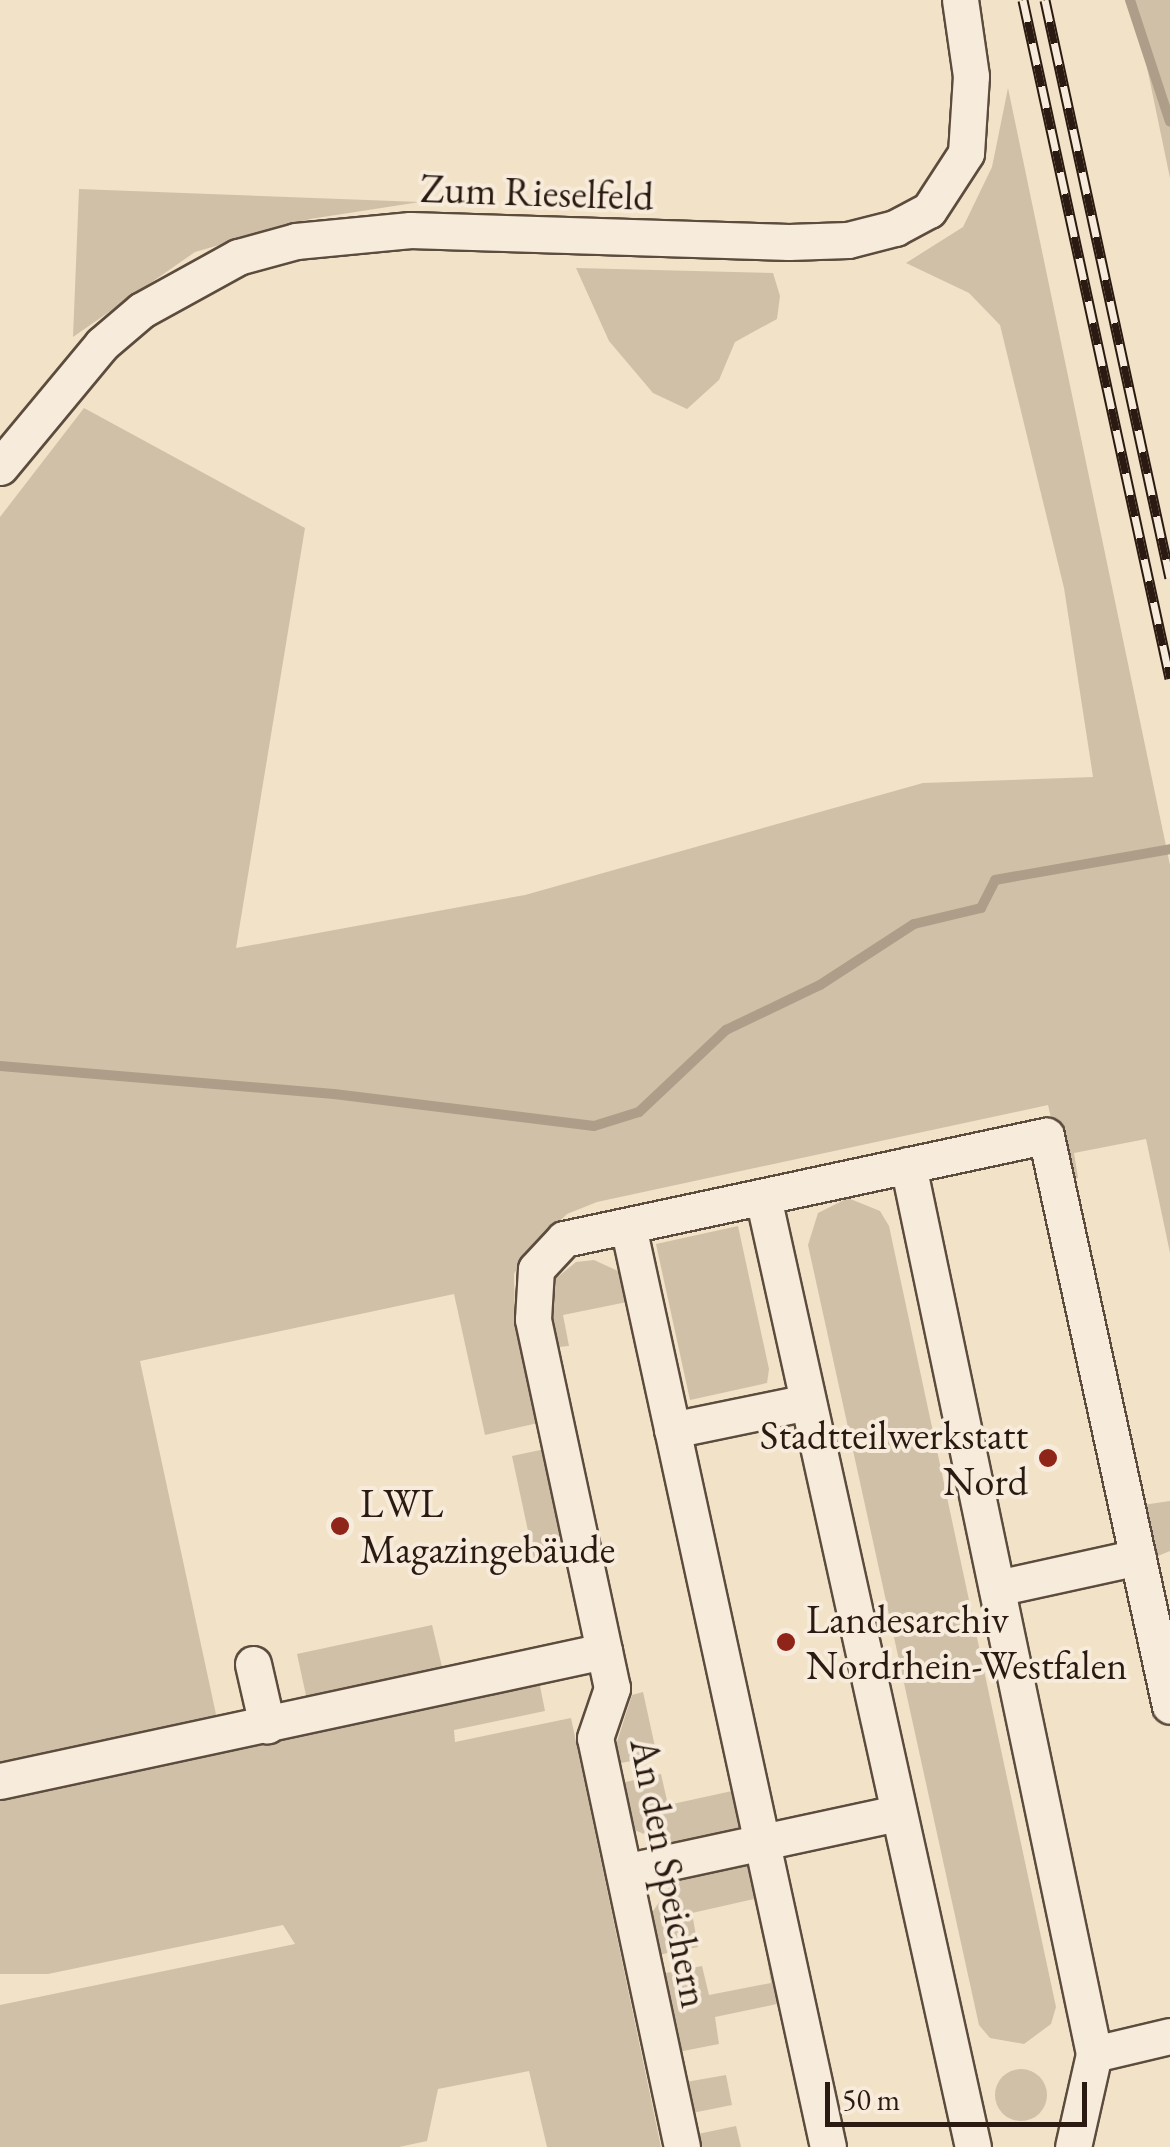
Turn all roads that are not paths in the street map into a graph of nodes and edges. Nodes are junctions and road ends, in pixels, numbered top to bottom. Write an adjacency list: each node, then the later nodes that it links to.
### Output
1 (960, 0): 2 (street, Zum Rieselfeld)
2 (0, 467)
3 (908, 1166): 4 (street, An den Speichern); 8 (street, An den Speichern); 9 (street)
4 (764, 1196): 5 (street, An den Speichern); 6 (street)
5 (628, 1226): 7 (street); 10 (street, An den Speichern)
6 (807, 1402): 7 (street); 15 (street)
7 (672, 1430): 16 (street)
8 (1138, 1557): 9 (street); 12 (street, An den Speichern)
9 (997, 1588): 19 (street)
10 (604, 1651): 13 (street); 17 (street, An den Speichern)
11 (253, 1664): 13 (street)
12 (1170, 1706)
13 (267, 1725): 14 (street)
14 (0, 1781)
15 (896, 1812): 16 (street); 22 (street)
16 (762, 1842): 17 (street); 21 (street)
17 (624, 1872): 20 (street, An den Speichern)
18 (1170, 2036): 19 (street)
19 (1094, 2054): 23 (street)
20 (682, 2147)
21 (828, 2147)
22 (973, 2147)
23 (1073, 2147)

